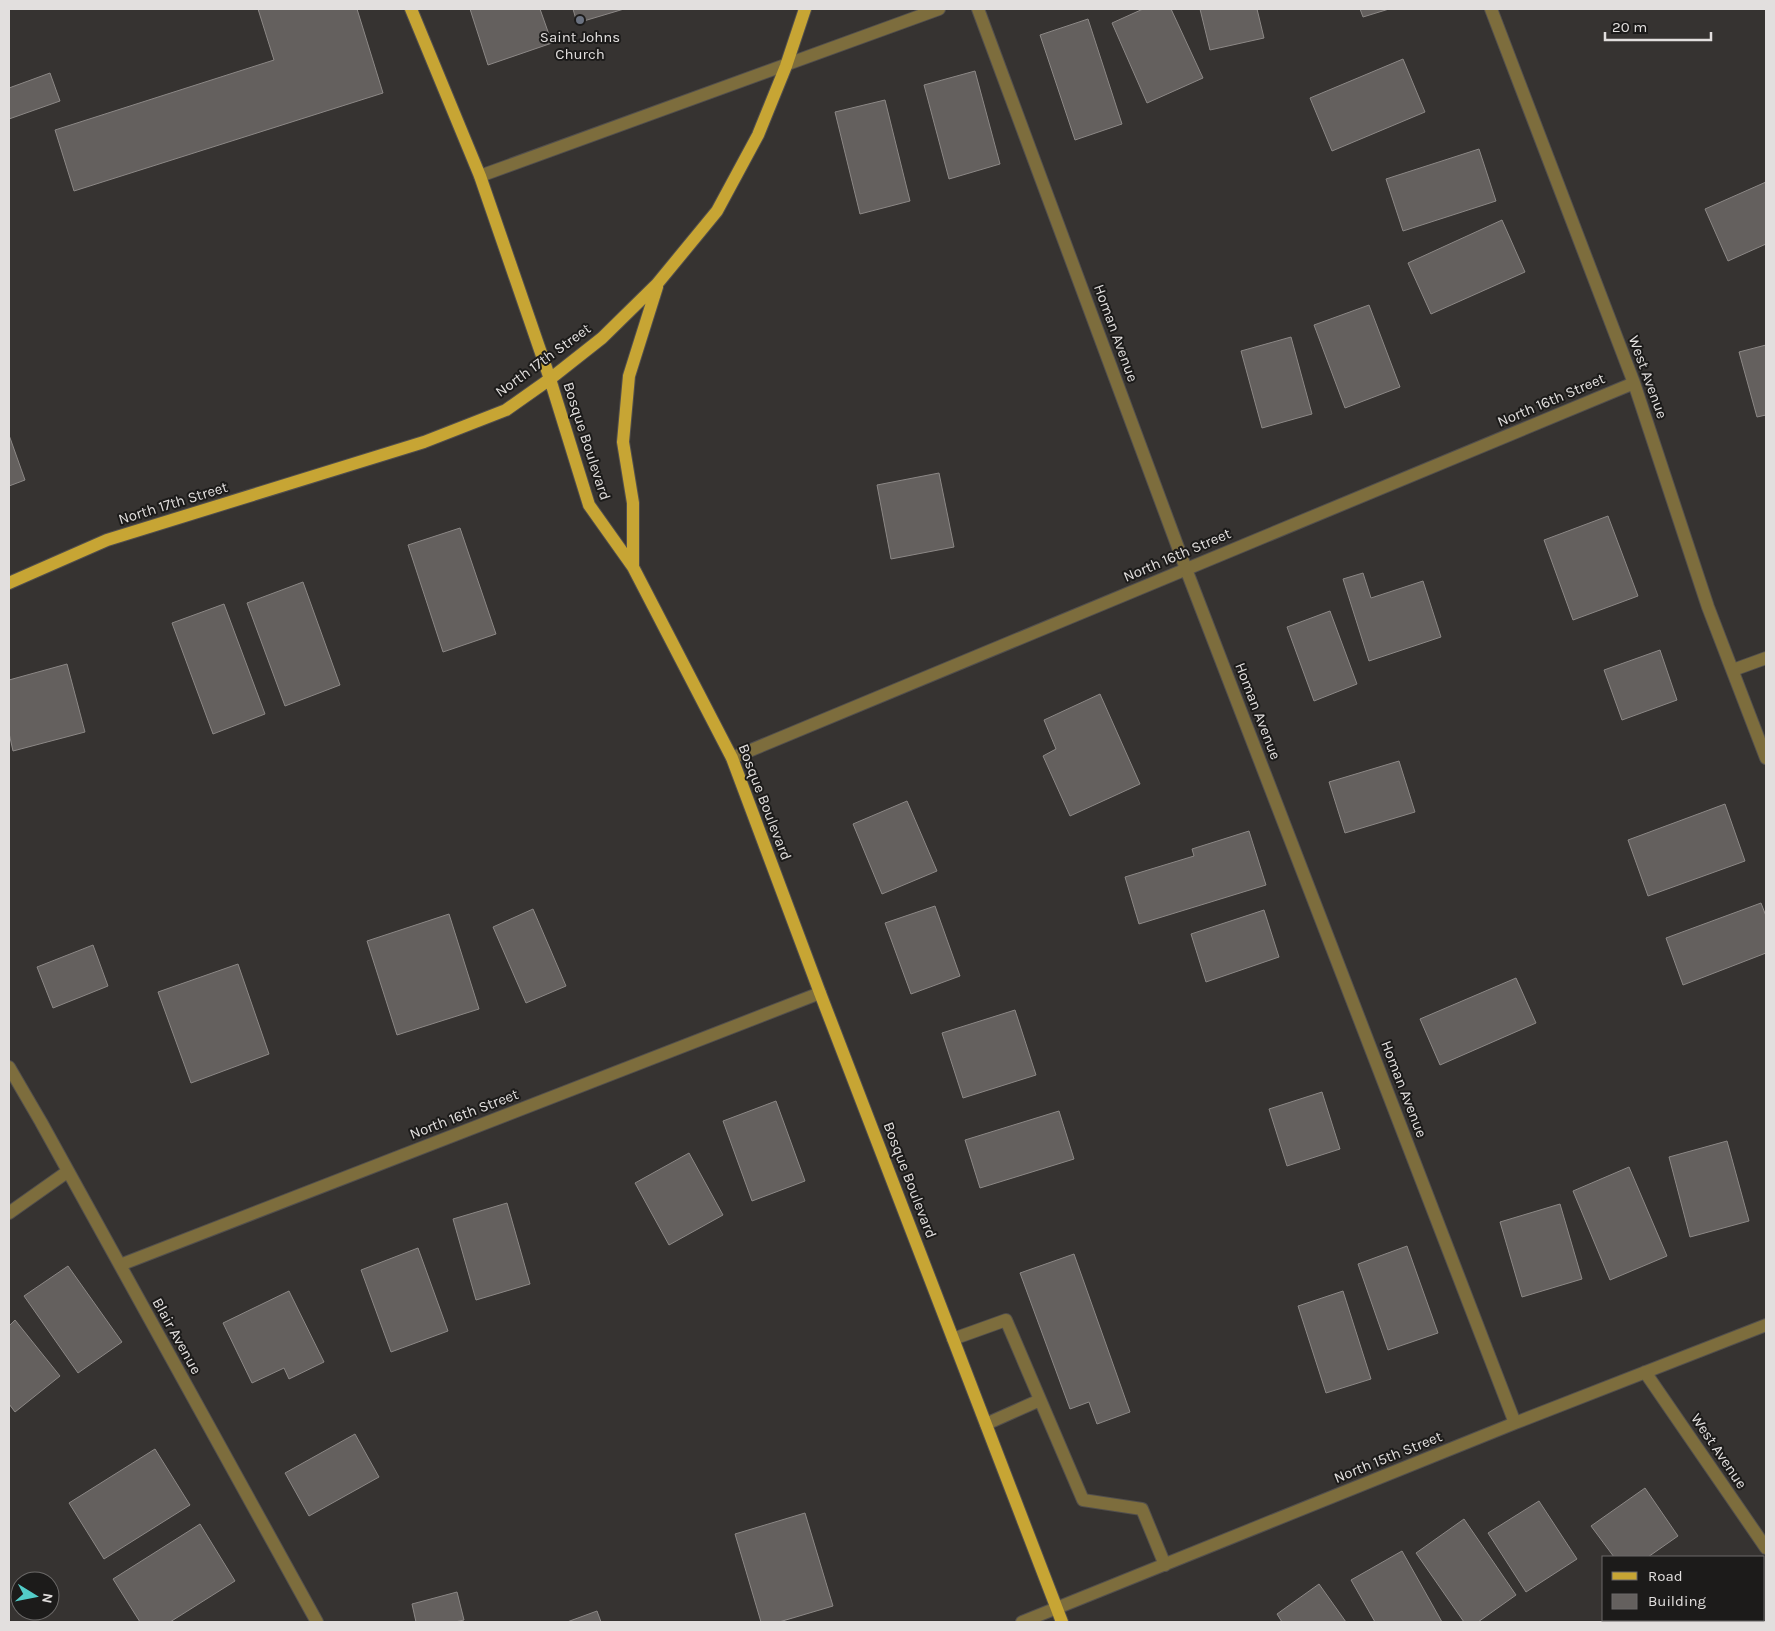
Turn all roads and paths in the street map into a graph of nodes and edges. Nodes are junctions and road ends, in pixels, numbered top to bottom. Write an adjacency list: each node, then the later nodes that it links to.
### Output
1 (411, 9): 7 (main road, Bosque Boulevard)
2 (805, 9): 6 (main road)
3 (939, 9): 6 (street)
4 (978, 9): 12 (street, Homan Avenue)
5 (1492, 9): 10 (street, West Avenue)
6 (786, 66): 7 (street); 8 (main road, North 17th Street)
7 (480, 176): 9 (main road, Bosque Boulevard)
8 (657, 284): 9 (main road, North 17th Street); 11 (main road)
9 (550, 379): 11 (main road, Bosque Boulevard); 13 (main road, North 17th Street)
10 (1634, 382): 12 (street, North 16th Street); 15 (street, West Avenue)
11 (633, 567): 16 (main road, Bosque Boulevard)
12 (1186, 569): 16 (street, North 16th Street); 27 (street, Homan Avenue)
13 (9, 583)
14 (1766, 658): 15 (street)
15 (1733, 670): 17 (street, West Avenue)
16 (732, 758): 18 (main road, Bosque Boulevard)
17 (1766, 758)
18 (820, 993): 22 (street, North 16th Street); 24 (main road, Bosque Boulevard)
19 (9, 1067): 20 (street, Blair Avenue)
20 (67, 1172): 21 (street); 22 (street, Blair Avenue)
21 (9, 1213)
22 (120, 1265): 32 (street, Blair Avenue)
23 (1766, 1325): 25 (street, North 15th Street)
24 (953, 1339): 26 (street); 28 (main road, Bosque Boulevard)
25 (1646, 1372): 27 (street, North 15th Street); 29 (street, West Avenue)
26 (1040, 1400): 28 (street); 30 (street)
27 (1515, 1423): 30 (street, North 15th Street)
28 (986, 1424): 31 (main road, Bosque Boulevard)
29 (1766, 1548)
30 (1164, 1565): 31 (street, North 15th Street)
31 (1057, 1609): 33 (street, North 15th Street); 34 (main road, Bosque Boulevard)
32 (316, 1622)
33 (1022, 1622)
34 (1062, 1622)

